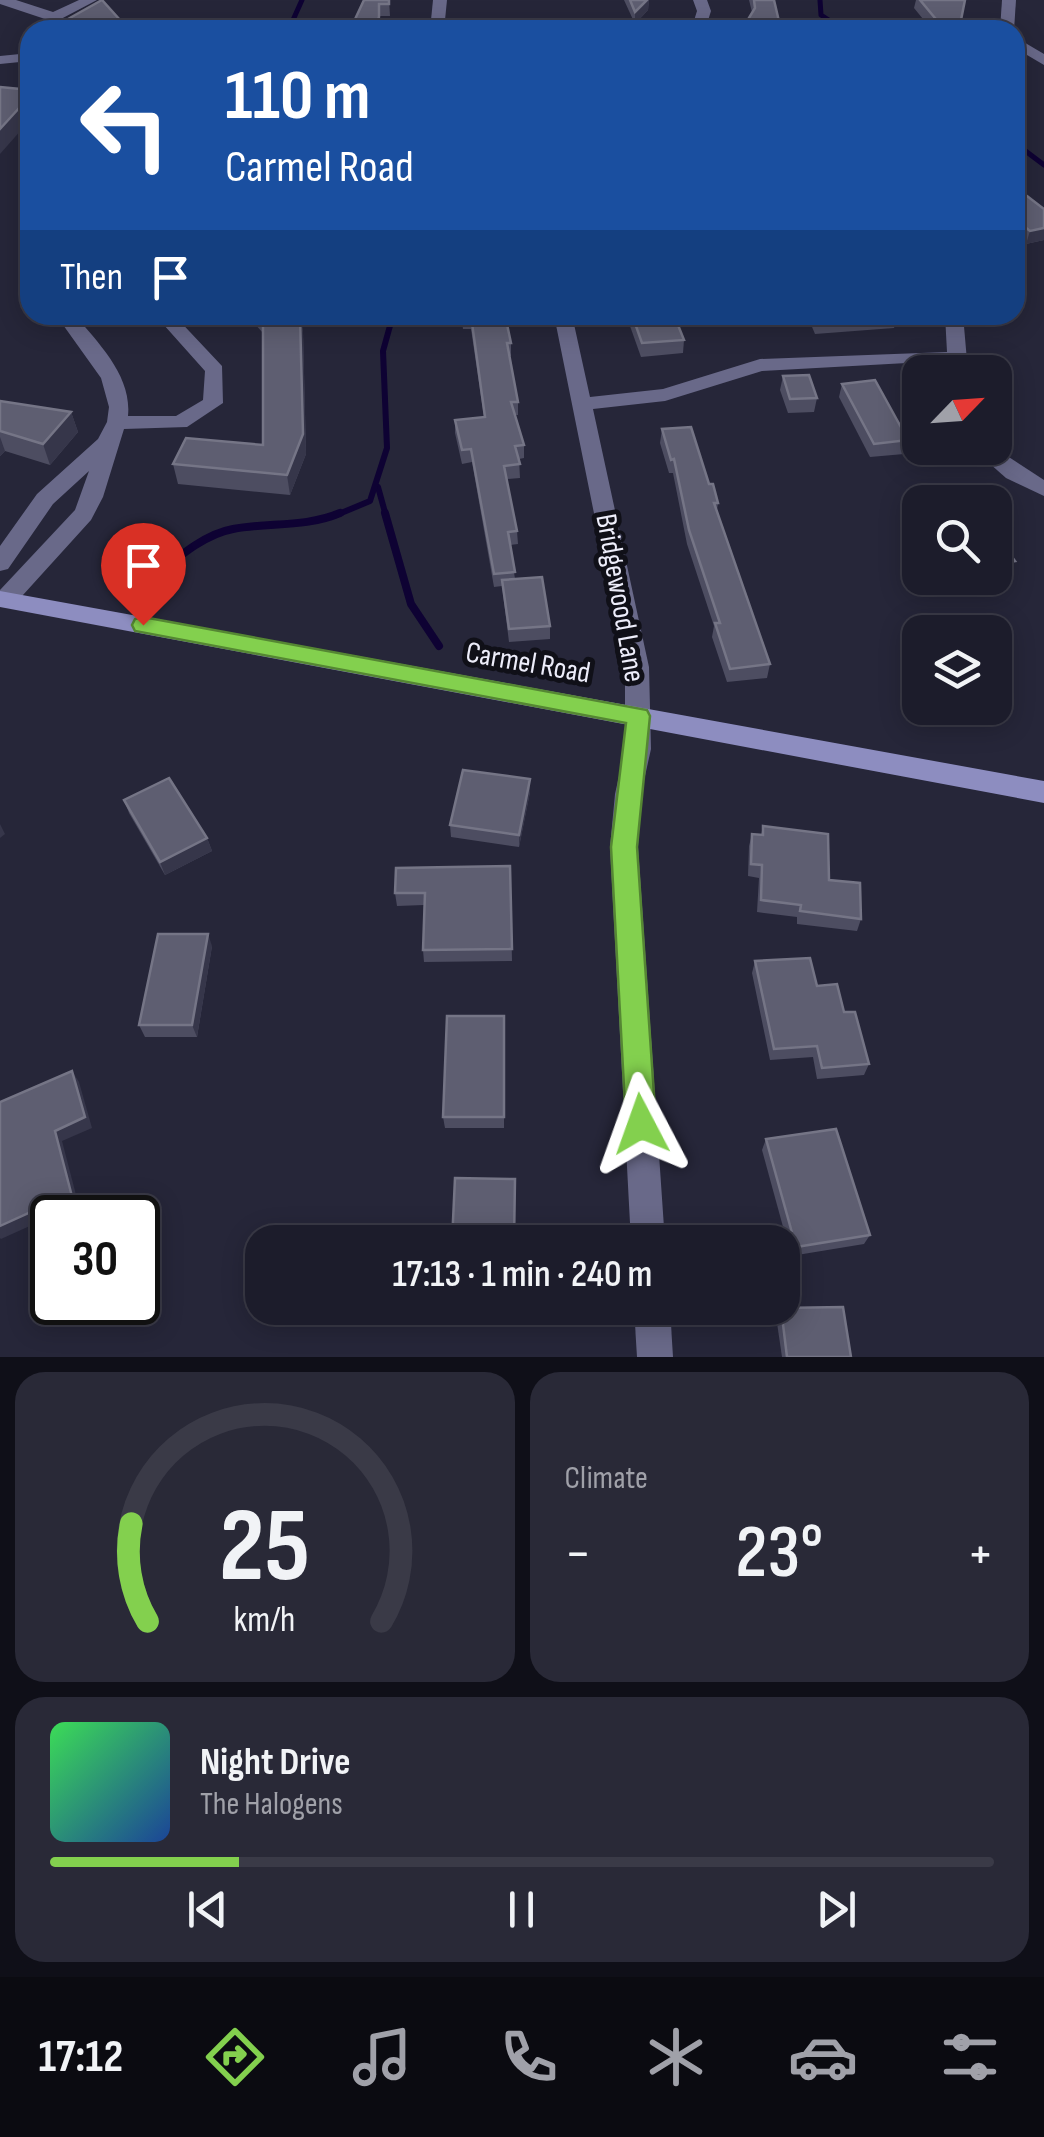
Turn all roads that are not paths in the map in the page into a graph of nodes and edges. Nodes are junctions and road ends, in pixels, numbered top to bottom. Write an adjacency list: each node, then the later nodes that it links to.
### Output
1 (2, 0): 3 (street)
2 (90, 0): 3 (street)
3 (54, 17): 4 (street)
4 (51, 20)
5 (73, 325): 12 (street)
6 (173, 325): 12 (street)
7 (564, 325): 11 (street, Bridgewood Lane)
8 (955, 325): 9 (street)
9 (956, 355)
10 (902, 357): 11 (street)
11 (581, 404): 17 (street, Bridgewood Lane)
12 (112, 433): 15 (street); 16 (street)
13 (1004, 465): 14 (street)
14 (1044, 489)
15 (0, 562)
16 (3, 599): 17 (main road, Carmel Road)
17 (639, 716): 18 (main road, Carmel Road); 19 (street, Bridgewood Lane)
18 (1044, 792)
19 (647, 1225)
20 (653, 1325): 21 (street)
21 (655, 1357)

